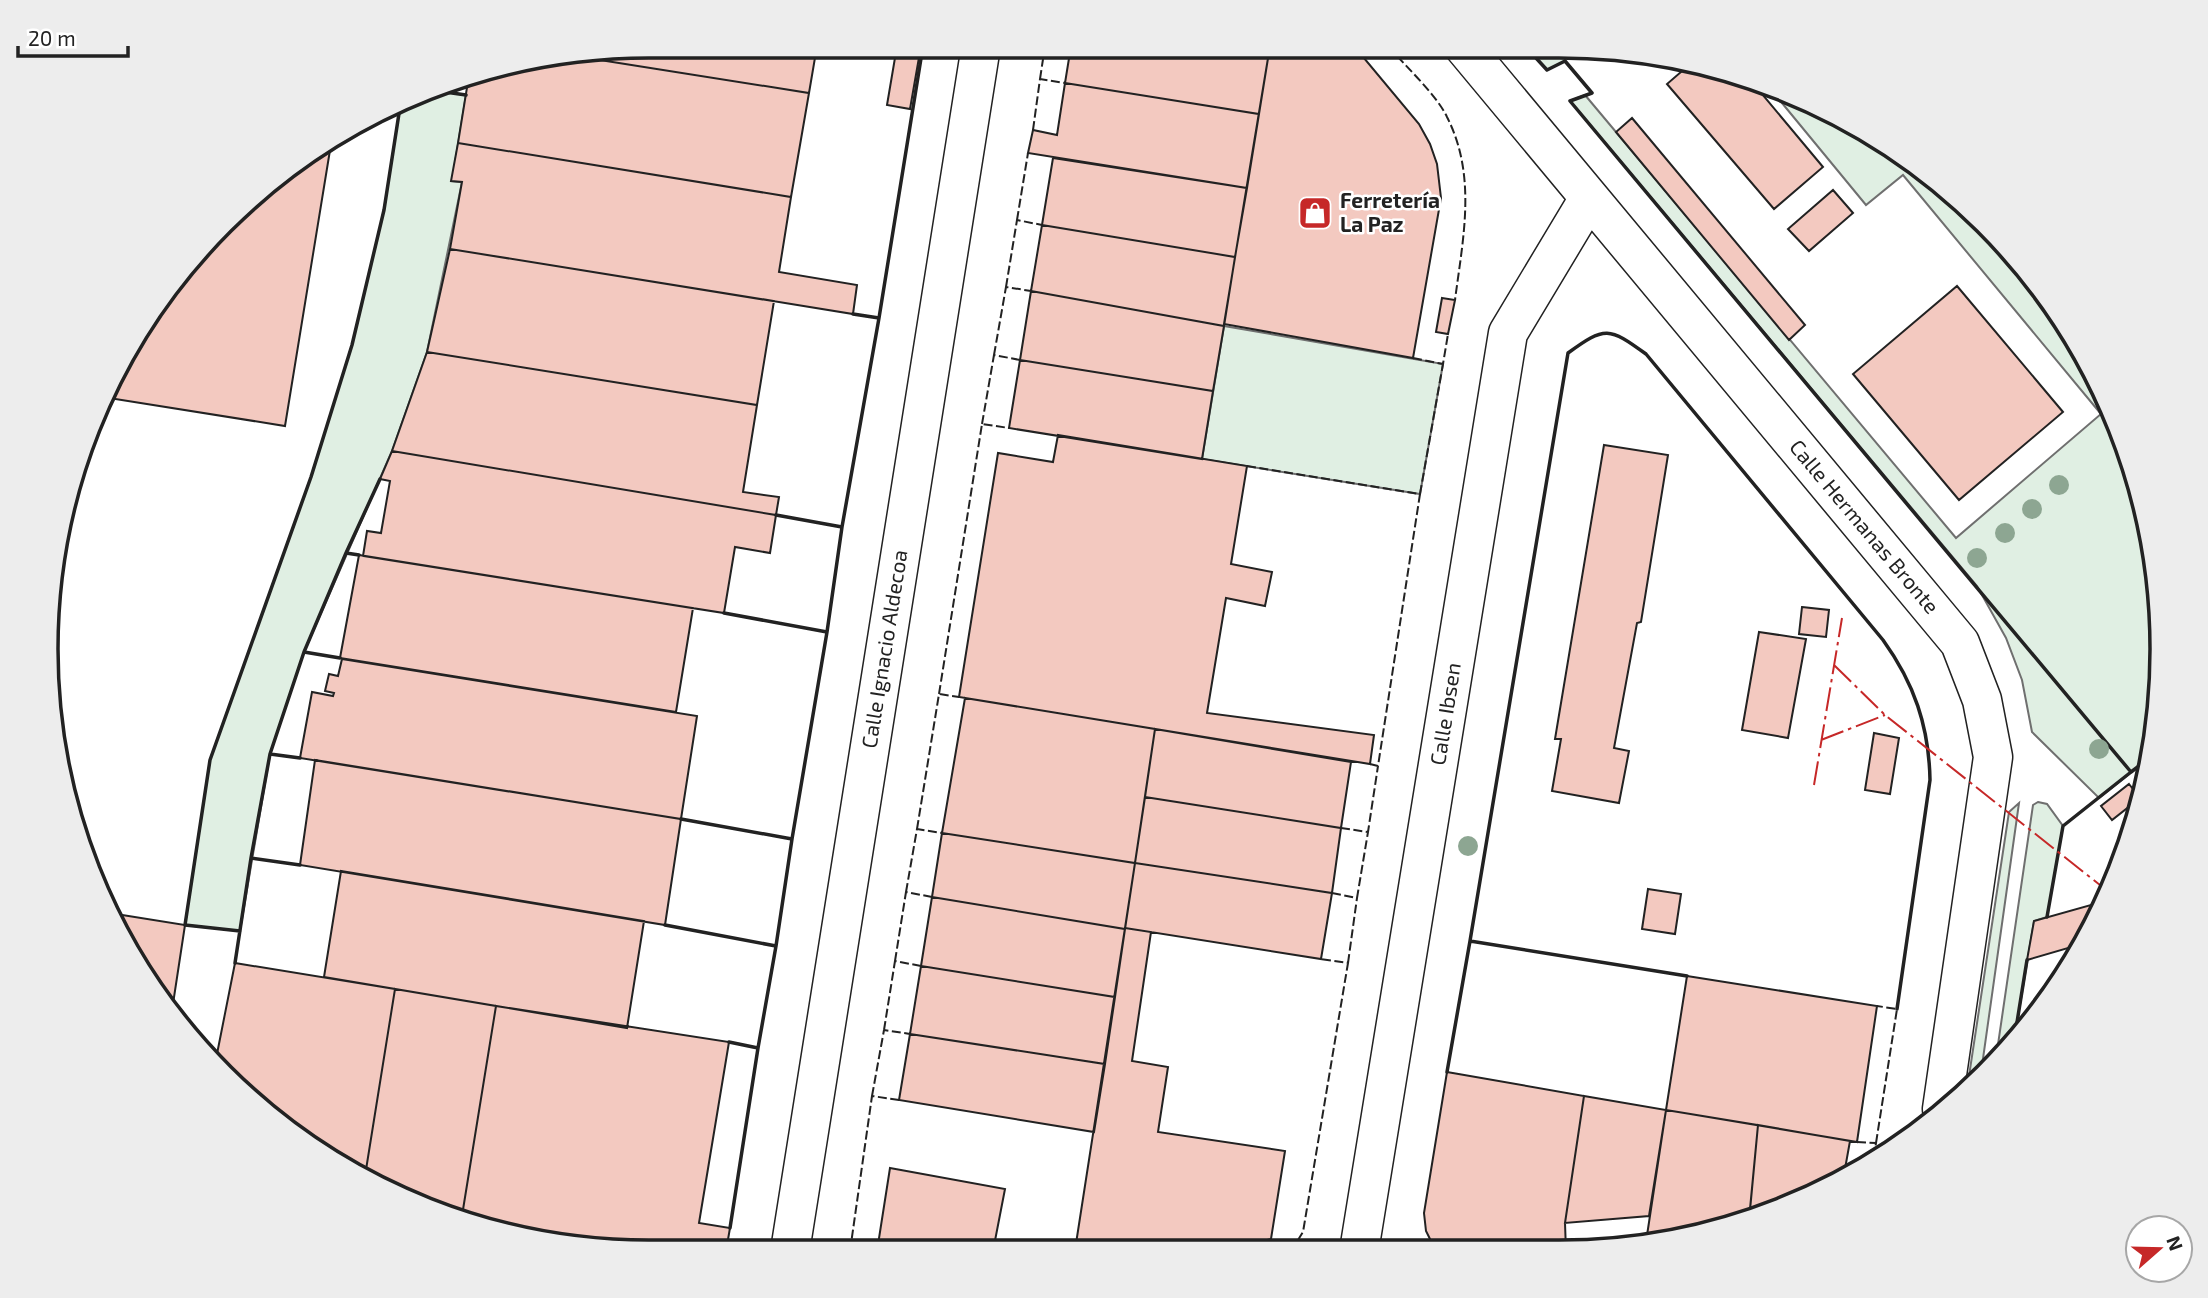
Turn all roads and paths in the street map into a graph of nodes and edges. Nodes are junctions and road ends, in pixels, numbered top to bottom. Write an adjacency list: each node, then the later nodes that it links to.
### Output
1 (979, 58): 5 (street, Calle Ignacio Aldecoa)
2 (1473, 58): 3 (street, Calle Hermanas Bronte)
3 (1589, 198): 4 (street, Calle Hermanas Bronte); 6 (street, Calle Ibsen)
4 (1944, 1098)
5 (792, 1240)
6 (1361, 1240)

